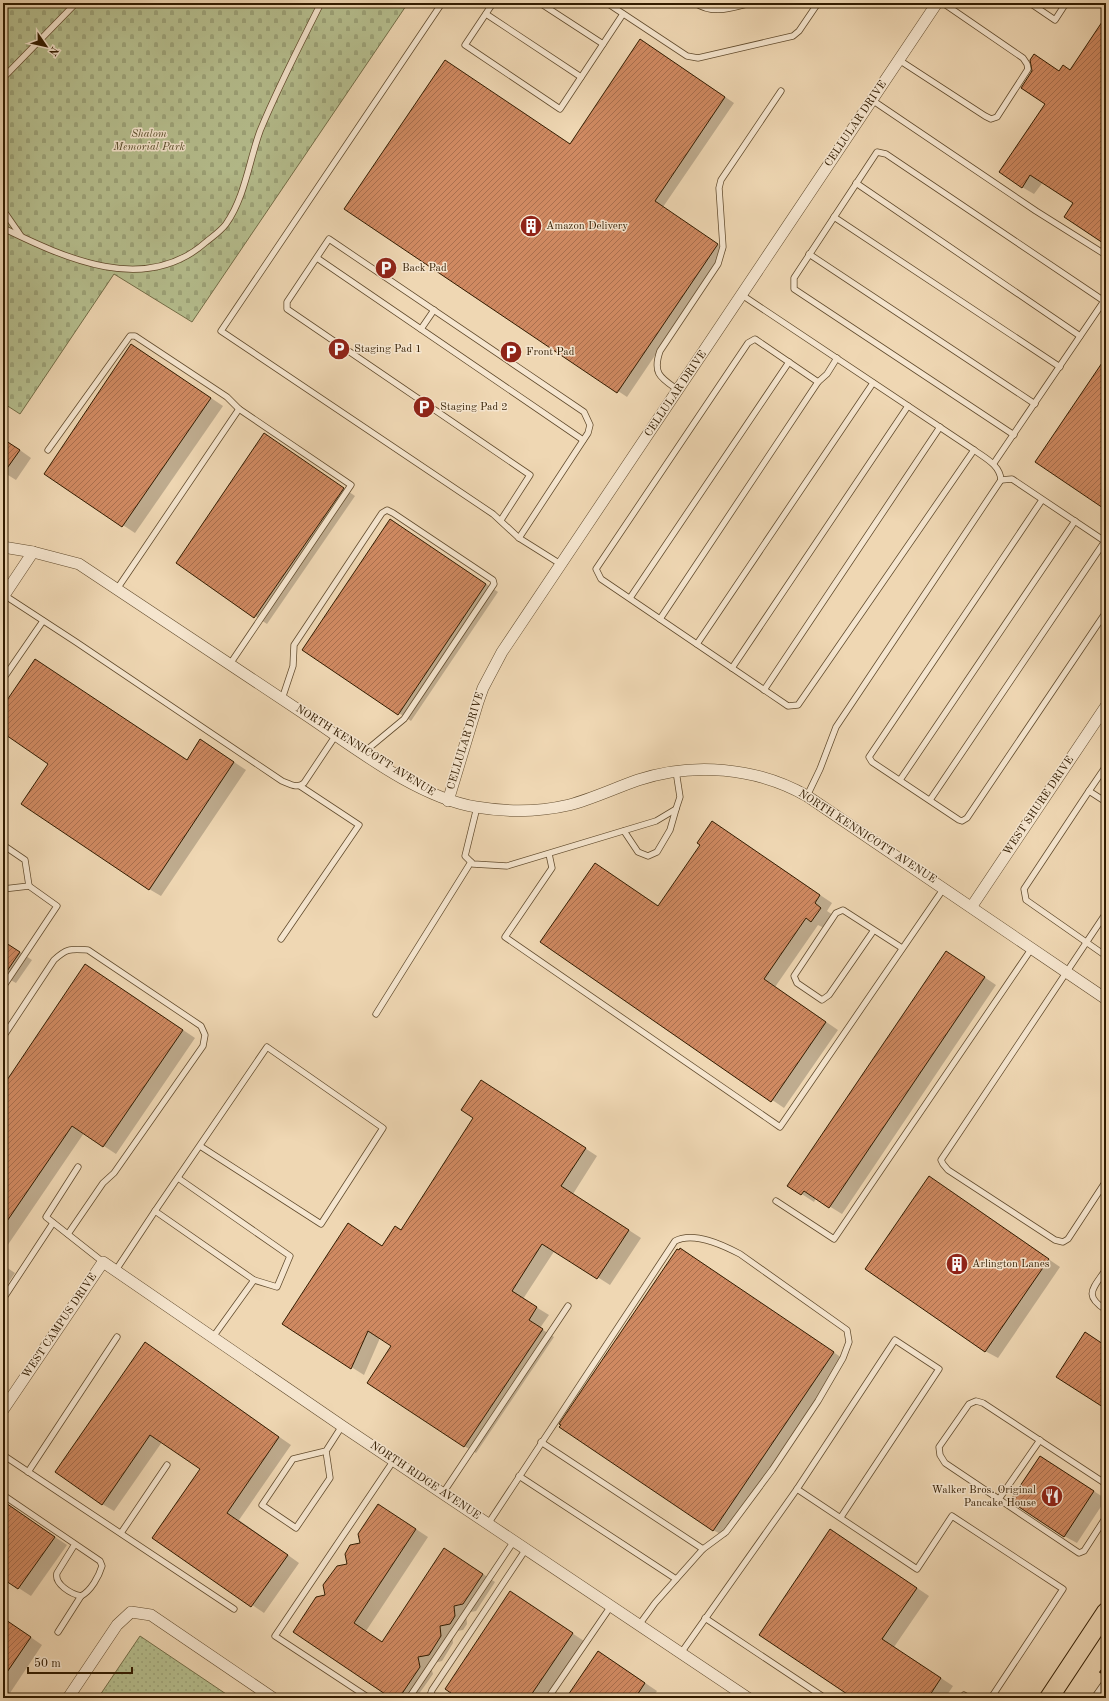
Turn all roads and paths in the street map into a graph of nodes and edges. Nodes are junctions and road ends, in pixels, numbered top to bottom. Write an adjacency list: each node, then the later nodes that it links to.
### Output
1 (76, 3): 20 (lane)
2 (321, 3): 27 (lane)
3 (442, 3): 53 (lane)
4 (493, 3): 15 (lane)
5 (540, 3): 17 (lane)
6 (607, 3): 16 (lane)
7 (695, 3): 14 (lane)
8 (750, 3): 14 (lane)
9 (818, 3): 16 (lane)
10 (937, 3): 18 (street, CELLULAR DRIVE)
11 (943, 3): 18 (lane)
12 (1030, 3): 13 (lane)
13 (1066, 3)
14 (702, 5)
15 (486, 14): 19 (lane); 19 (lane)
16 (623, 14): 17 (lane)
17 (603, 44): 19 (lane)
18 (899, 60): 22 (street, CELLULAR DRIVE)
19 (581, 77)
20 (3, 78)
21 (781, 91): 41 (lane)
22 (872, 100): 29 (lane); 31 (street, CELLULAR DRIVE)
23 (856, 183): 25 (lane); 32 (lane); 35 (lane)
24 (3, 210): 27 (lane)
25 (834, 217): 28 (lane); 38 (lane)
26 (3, 228): 27 (lane)
27 (22, 237)
28 (809, 254): 42 (lane); 46 (lane)
29 (1106, 255)
30 (317, 258): 33 (lane); 34 (lane); 53 (lane)
31 (742, 295): 36 (lane); 41 (street, CELLULAR DRIVE)
32 (1105, 300): 35 (lane)
33 (434, 310): 34 (lane); 47 (lane)
34 (421, 329): 47 (lane)
35 (1080, 336): 38 (lane)
36 (837, 358): 39 (lane); 40 (lane)
37 (789, 362): 39 (lane); 62 (lane); 62 (lane)
38 (1060, 367): 42 (lane)
39 (818, 382): 64 (lane)
40 (873, 383): 43 (lane); 66 (lane)
41 (678, 391): 59 (street, CELLULAR DRIVE)
42 (1035, 404): 46 (lane)
43 (908, 406): 45 (lane); 68 (lane)
44 (239, 409): 48 (lane); 60 (lane); 67 (lane)
45 (940, 427): 49 (lane); 70 (lane)
46 (1014, 435): 50 (lane)
47 (583, 440): 55 (lane)
48 (48, 450)
49 (974, 450): 50 (lane); 70 (lane)
50 (994, 463): 51 (lane)
51 (1001, 480): 52 (lane); 80 (lane)
52 (1042, 500): 54 (lane); 77 (lane)
53 (501, 520): 55 (lane)
54 (1075, 521): 56 (lane); 77 (lane)
55 (519, 538): 59 (lane)
56 (1105, 541): 82 (lane)
57 (3, 547): 58 (street, NORTH KENNICOTT AVENUE)
58 (33, 552): 60 (street, NORTH KENNICOTT AVENUE); 61 (street)
59 (562, 565): 81 (street, CELLULAR DRIVE)
60 (117, 589): 67 (street, NORTH KENNICOTT AVENUE)
61 (3, 596): 65 (lane)
62 (630, 598): 64 (lane)
63 (1106, 612): 82 (lane)
64 (660, 619): 66 (lane)
65 (43, 621): 69 (lane); 78 (lane)
66 (697, 644): 68 (lane)
67 (230, 664): 71 (street, NORTH KENNICOTT AVENUE)
68 (732, 668): 70 (lane)
69 (3, 679)
70 (764, 690)
71 (282, 699): 73 (street, NORTH KENNICOTT AVENUE); 74 (lane)
72 (1106, 706): 93 (street, WEST SHURE DRIVE)
73 (336, 735): 74 (street, NORTH KENNICOTT AVENUE); 78 (lane)
74 (364, 753): 81 (street, NORTH KENNICOTT AVENUE)
75 (1106, 766): 79 (lane)
76 (676, 770): 80 (street, NORTH KENNICOTT AVENUE); 84 (street, NORTH KENNICOTT AVENUE); 85 (lane)
77 (900, 780): 82 (lane)
78 (300, 786): 96 (lane)
79 (1089, 791): 83 (lane); 97 (lane)
80 (807, 796): 91 (street, NORTH KENNICOTT AVENUE)
81 (448, 800): 84 (street, NORTH KENNICOTT AVENUE)
82 (930, 800)
83 (1106, 802)
84 (477, 807): 89 (lane)
85 (676, 809): 86 (lane); 86 (lane)
86 (624, 831): 88 (lane)
87 (3, 845): 90 (lane)
88 (549, 854): 89 (lane); 98 (lane)
89 (471, 862): 104 (lane)
90 (29, 886): 92 (lane); 102 (lane)
91 (944, 888): 93 (street, NORTH KENNICOTT AVENUE); 98 (lane)
92 (3, 889)
93 (972, 906): 99 (street, NORTH KENNICOTT AVENUE)
94 (1106, 913): 97 (lane)
95 (874, 930): 95 (lane); 98 (lane)
96 (281, 939)
97 (1087, 943): 100 (lane); 101 (lane)
98 (902, 948)
99 (1032, 948): 101 (street, NORTH KENNICOTT AVENUE); 110 (lane)
100 (1106, 956)
101 (1067, 972): 103 (street, NORTH KENNICOTT AVENUE); 109 (lane)
102 (3, 987)
103 (1106, 999)
104 (376, 1014)
105 (3, 1038): 113 (lane)
106 (200, 1146): 106 (lane); 108 (lane)
107 (78, 1167): 112 (lane)
108 (178, 1178): 111 (lane); 117 (lane)
109 (1106, 1181)
110 (776, 1201)
111 (155, 1211): 116 (lane); 117 (lane)
112 (53, 1223): 113 (lane); 118 (lane)
113 (68, 1234): 114 (lane)
114 (103, 1262): 116 (street, NORTH RIDGE AVENUE); 123 (street, WEST CAMPUS DRIVE)
115 (1106, 1269): 120 (lane)
116 (116, 1270): 122 (street, NORTH RIDGE AVENUE)
117 (254, 1280): 122 (lane)
118 (3, 1299)
119 (568, 1306): 135 (lane)
120 (1106, 1310)
121 (117, 1337): 131 (lane)
122 (213, 1337): 124 (street, NORTH RIDGE AVENUE)
123 (3, 1410)
124 (342, 1426): 127 (lane); 129 (street, NORTH RIDGE AVENUE)
125 (1040, 1440): 133 (lane); 137 (lane); 137 (lane)
126 (542, 1442): 132 (lane); 145 (lane); 145 (lane)
127 (326, 1451): 127 (lane)
128 (3, 1455): 131 (lane)
129 (394, 1460): 135 (street, NORTH RIDGE AVENUE); 158 (lane)
130 (167, 1465): 141 (lane)
131 (28, 1472): 141 (lane)
132 (519, 1476): 140 (lane); 146 (lane)
133 (1106, 1484)
134 (797, 1489): 138 (lane); 138 (lane); 151 (lane)
135 (442, 1493): 140 (street, NORTH RIDGE AVENUE)
136 (3, 1495): 143 (lane)
137 (999, 1499): 139 (lane)
138 (841, 1517): 166 (lane)
139 (1106, 1517)
140 (488, 1524): 142 (street, NORTH RIDGE AVENUE)
141 (120, 1533): 149 (lane)
142 (514, 1541): 144 (street, NORTH RIDGE AVENUE); 159 (lane)
143 (75, 1544): 147 (lane); 147 (lane)
144 (526, 1549): 148 (street, NORTH RIDGE AVENUE); 160 (lane)
145 (703, 1549): 146 (lane)
146 (676, 1579): 152 (lane)
147 (81, 1596): 153 (lane)
148 (611, 1606): 152 (street, NORTH RIDGE AVENUE); 161 (lane)
149 (234, 1610)
150 (1106, 1612): 167 (main road)
151 (705, 1618): 154 (lane); 163 (lane)
152 (639, 1625): 154 (street, NORTH RIDGE AVENUE)
153 (58, 1632)
154 (681, 1653): 162 (street, NORTH RIDGE AVENUE)
155 (1106, 1681): 168 (lane)
156 (68, 1698): 157 (street)
157 (273, 1698)
158 (369, 1698)
159 (409, 1698)
160 (429, 1698)
161 (548, 1698)
162 (748, 1698)
163 (825, 1698)
164 (962, 1698): 165 (lane)
165 (969, 1698)
166 (991, 1698)
167 (1049, 1698)
168 (1094, 1698)

